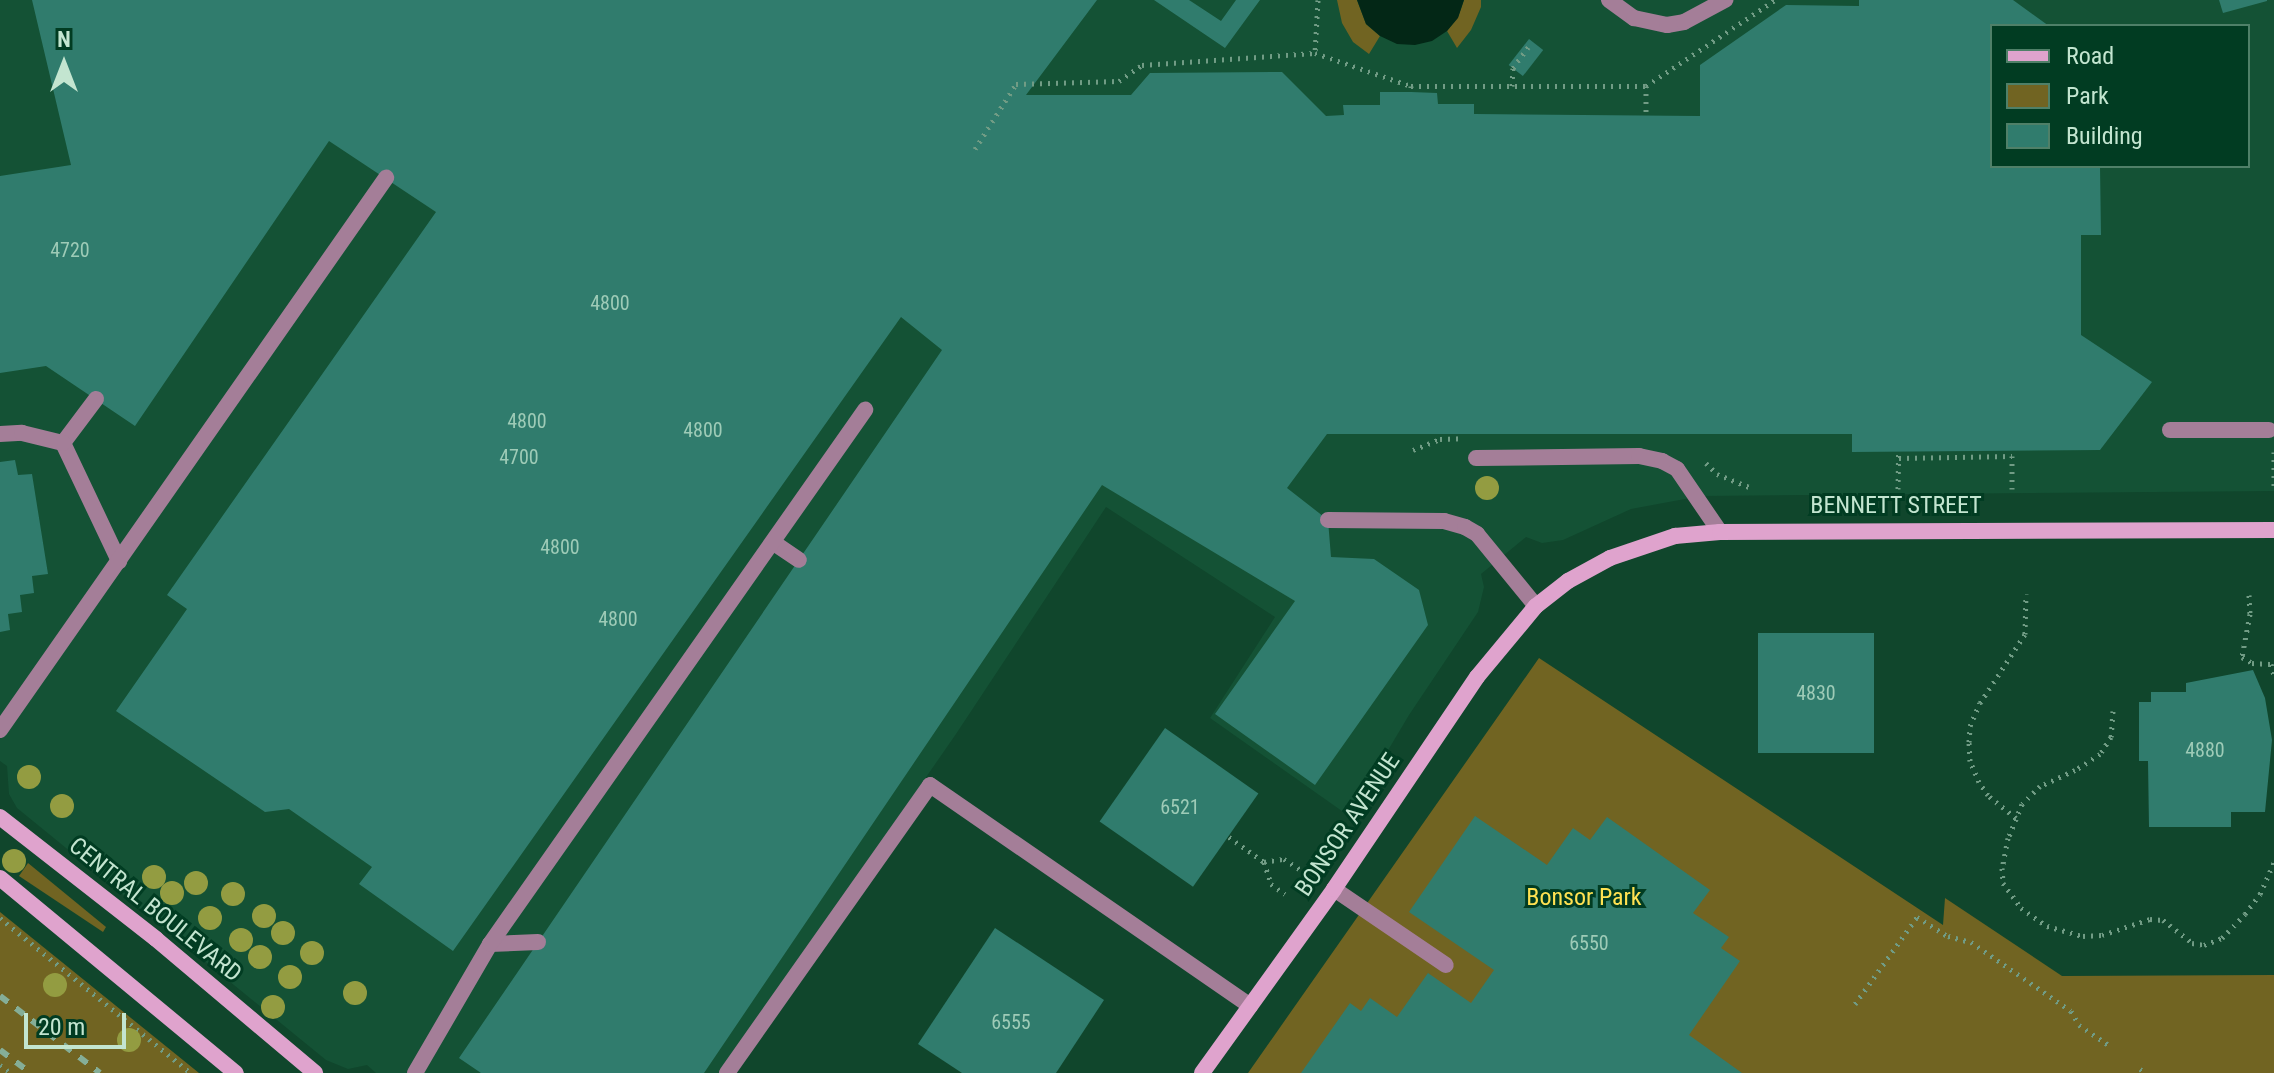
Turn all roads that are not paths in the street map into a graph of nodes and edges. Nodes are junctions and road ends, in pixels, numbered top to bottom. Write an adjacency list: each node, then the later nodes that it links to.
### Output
1 (1609, 0): 2 (lane)
2 (1725, 0)
3 (386, 178): 16 (lane)
4 (96, 399): 9 (lane)
5 (865, 410): 14 (lane)
6 (2170, 430): 7 (lane)
7 (2269, 430)
8 (0, 434): 9 (lane)
9 (63, 443): 16 (lane)
10 (1476, 458): 13 (lane)
11 (1328, 520): 17 (lane)
12 (2274, 530): 13 (street, BENNETT STREET)
13 (1720, 532): 17 (street, BENNETT STREET)
14 (774, 543): 15 (lane); 23 (lane)
15 (799, 560)
16 (119, 561): 18 (lane)
17 (1536, 606): 21 (street, BONSOR AVENUE)
18 (0, 730)
19 (0, 817): 27 (street, CENTRAL BOULEVARD)
20 (0, 878): 26 (street)
21 (1334, 889): 24 (lane); 25 (street, BONSOR AVENUE)
22 (538, 942): 23 (lane)
23 (490, 944): 28 (lane)
24 (1446, 965)
25 (1250, 1006): 29 (lane); 30 (street, BONSOR AVENUE)
26 (236, 1073)
27 (315, 1073)
28 (415, 1073)
29 (727, 1073)
30 (1202, 1073)

